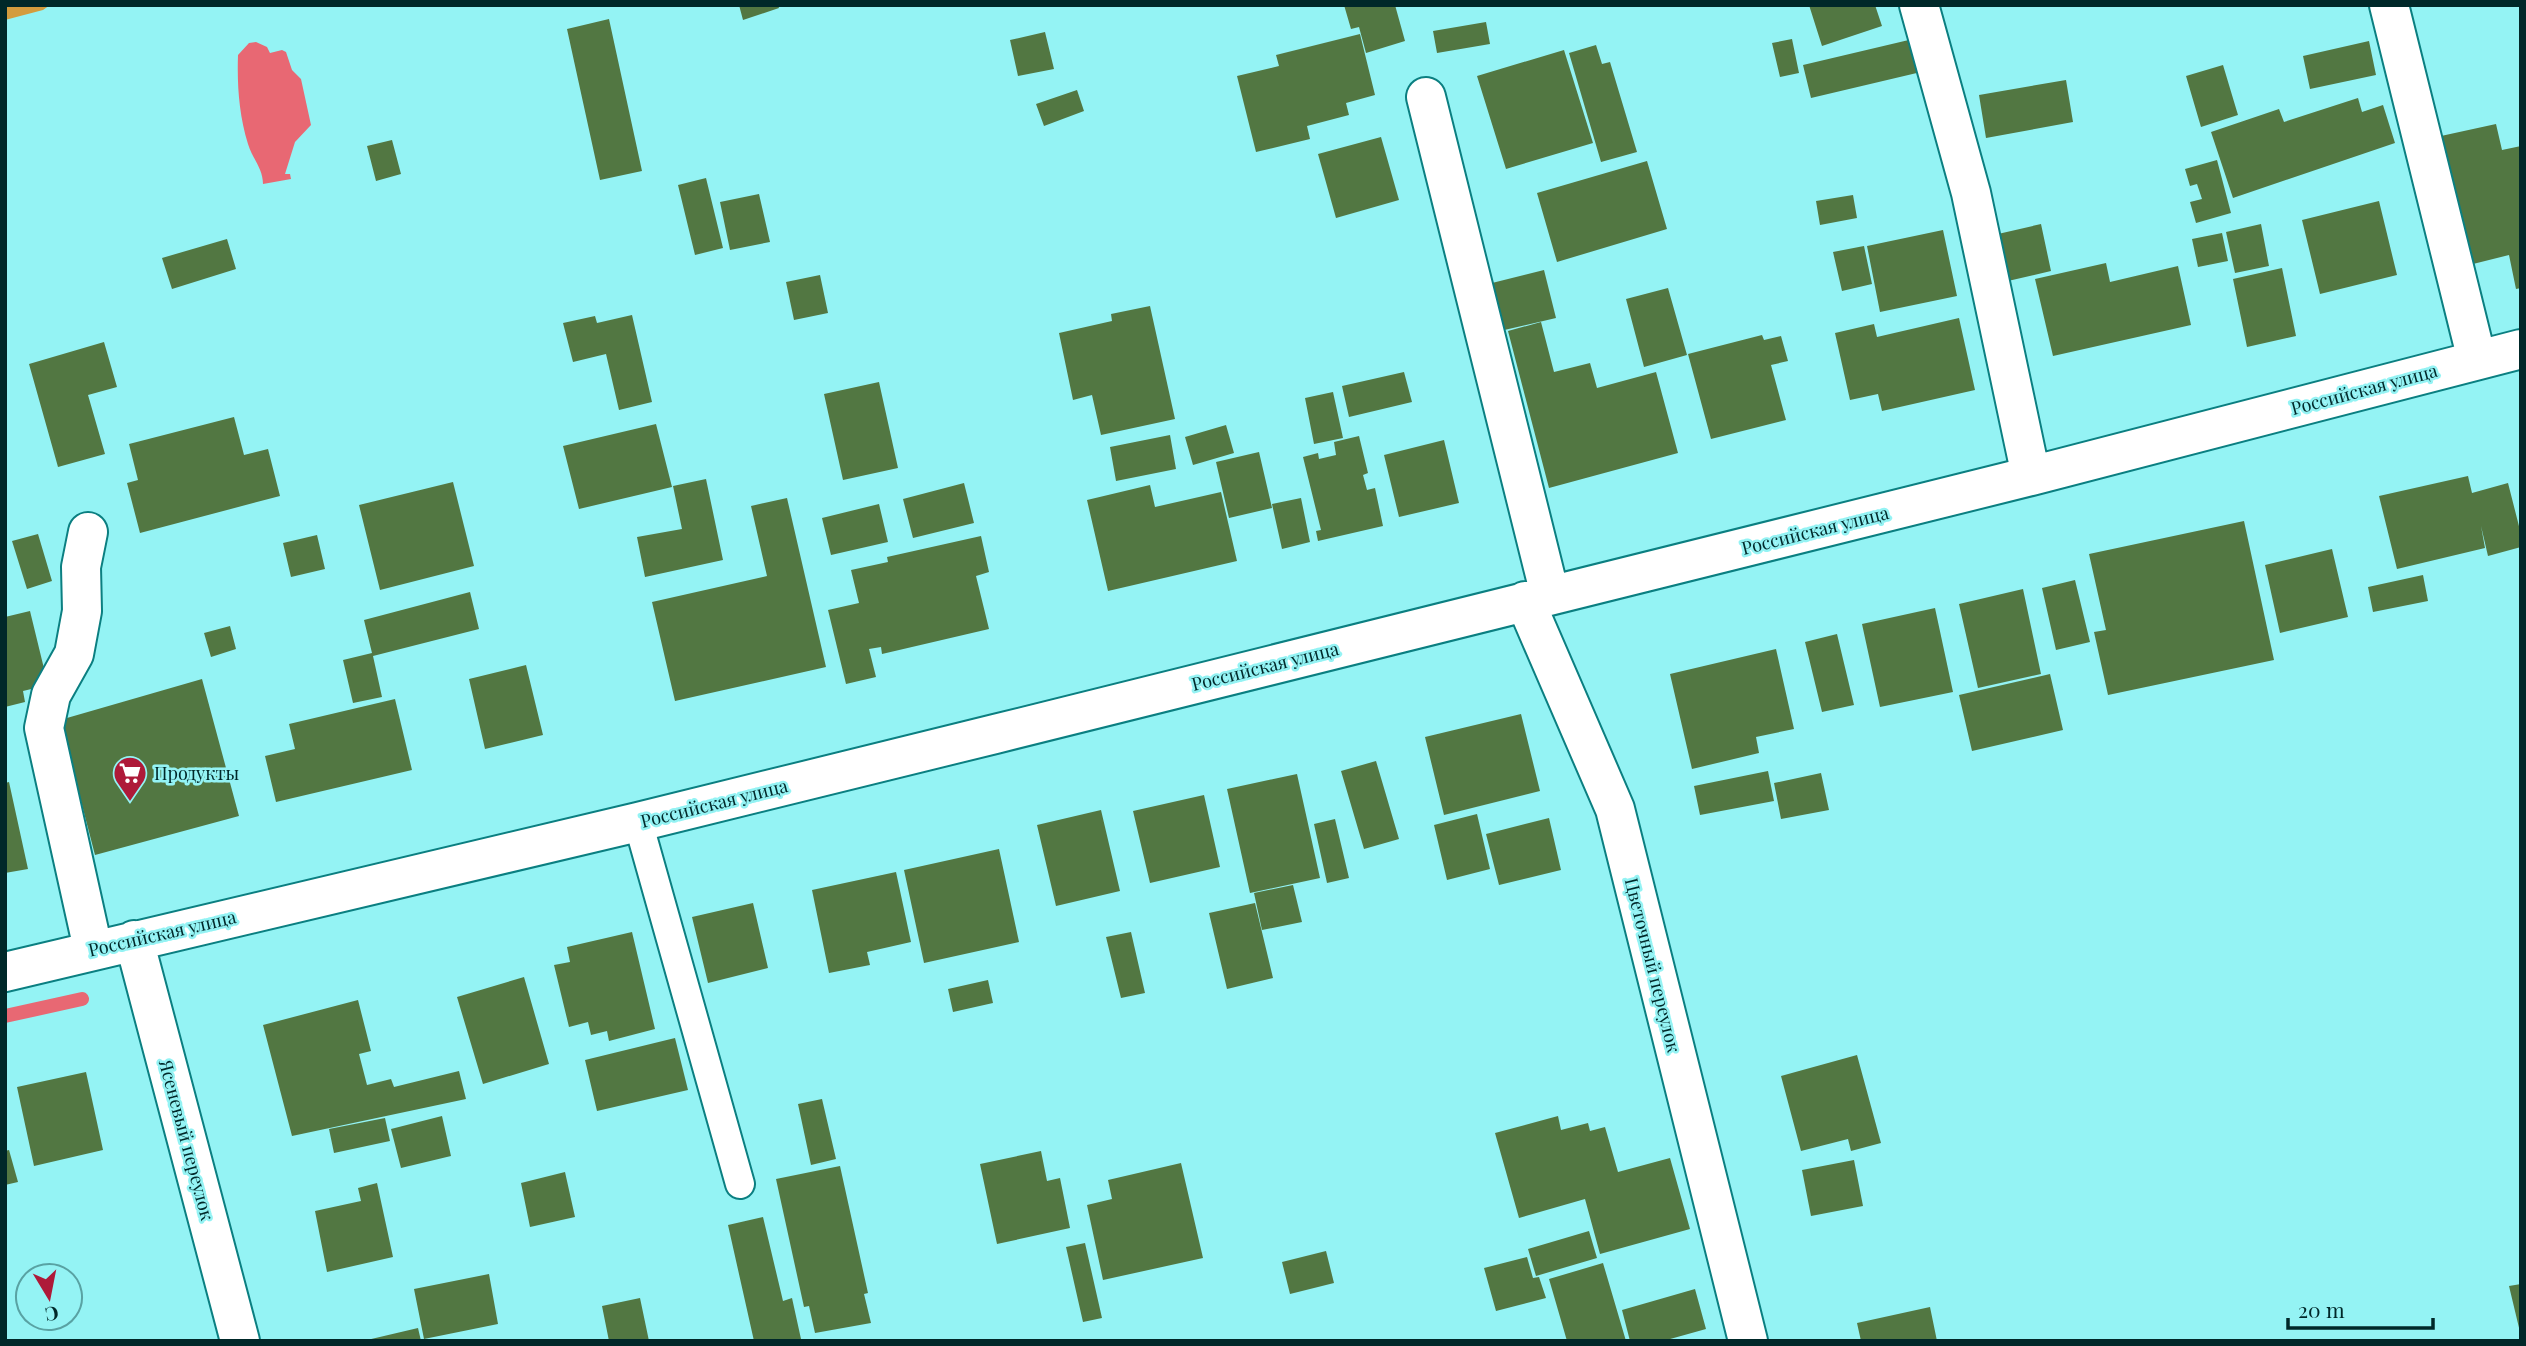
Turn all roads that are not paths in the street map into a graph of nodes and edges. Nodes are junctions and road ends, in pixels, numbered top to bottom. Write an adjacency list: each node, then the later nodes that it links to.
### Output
1 (1919, 5): 6 (street)
2 (2389, 5): 5 (street)
3 (1426, 97): 8 (street, Цветочный переулок)
4 (2521, 349): 5 (street, Российская улица)
5 (2477, 360): 6 (street, Российская улица)
6 (2031, 476): 8 (street, Российская улица)
7 (88, 532): 11 (street)
8 (1537, 598): 9 (street, Российская улица); 15 (street, Цветочный переулок)
9 (638, 822): 10 (street, Российская улица); 13 (lane)
10 (134, 940): 11 (street, Российская улица); 14 (street, Ясеневый переулок)
11 (93, 949): 12 (street, Российская улица)
12 (5, 972)
13 (740, 1184)
14 (240, 1341)
15 (1748, 1341)

